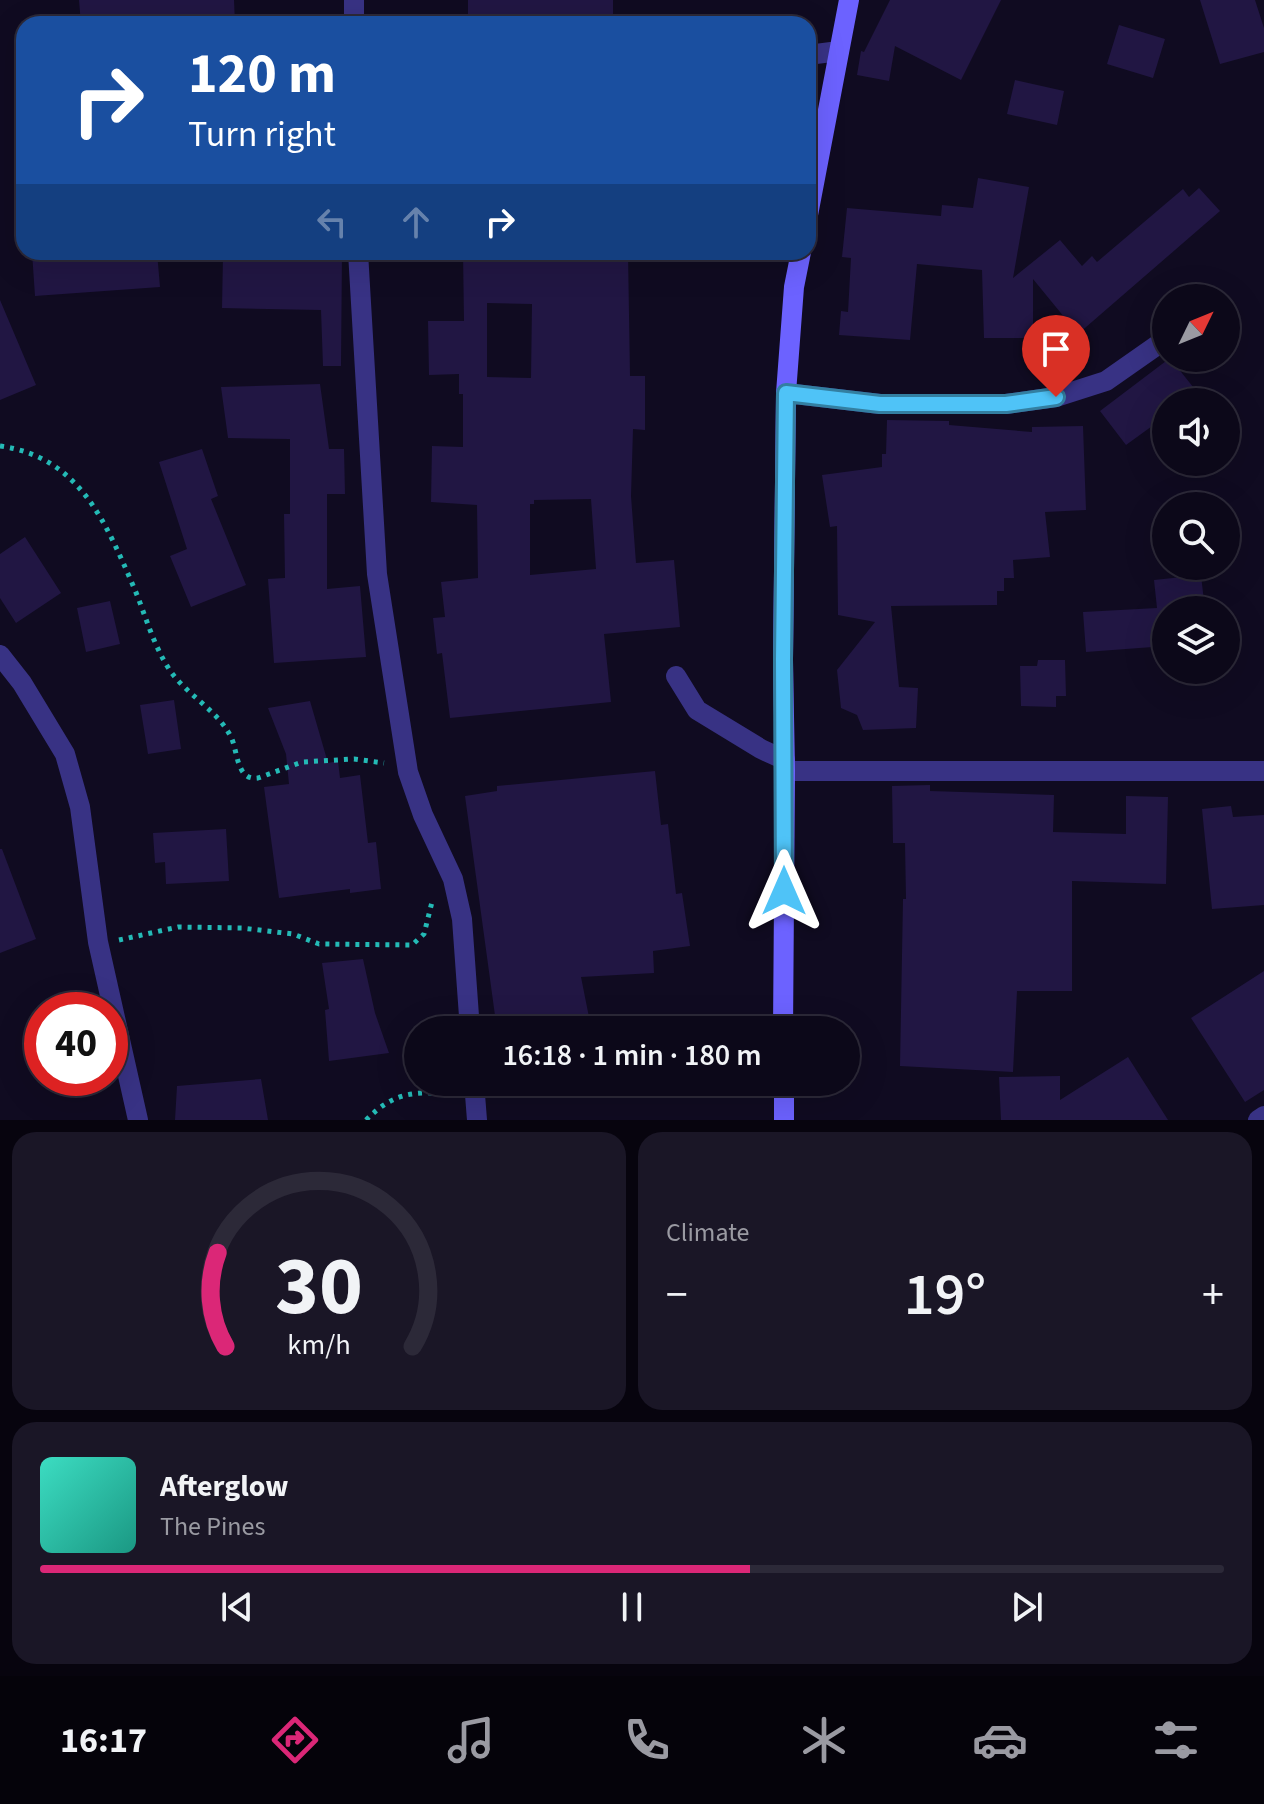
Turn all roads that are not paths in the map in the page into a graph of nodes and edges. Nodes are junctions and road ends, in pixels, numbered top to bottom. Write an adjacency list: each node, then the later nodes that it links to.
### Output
1 (849, 0): 2 (street)
2 (839, 51): 3 (street); 4 (street)
3 (816, 54)
4 (816, 173)
5 (358, 260): 13 (street)
6 (799, 260): 8 (street)
7 (1152, 349): 8 (street)
8 (786, 393): 11 (street)
9 (0, 655): 18 (street)
10 (676, 676): 11 (street)
11 (785, 766): 12 (street); 14 (street)
12 (1264, 771)
13 (469, 1016)
14 (783, 1016)
15 (475, 1096): 19 (street)
16 (784, 1096): 20 (street)
17 (1264, 1116): 21 (street)
18 (138, 1120)
19 (477, 1120)
20 (784, 1120)
21 (1258, 1120)

